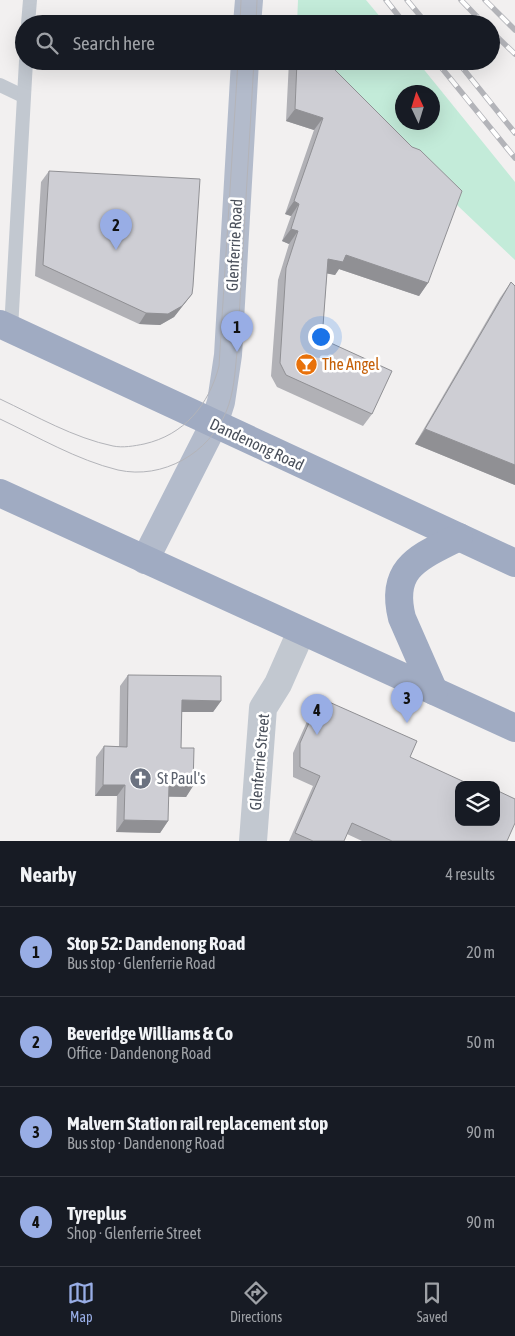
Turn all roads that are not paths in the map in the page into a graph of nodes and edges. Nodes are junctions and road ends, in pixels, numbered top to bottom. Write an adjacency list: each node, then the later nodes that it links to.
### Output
1 (30, 0): 3 (lane)
2 (248, 0): 4 (main road)
3 (29, 15)
4 (247, 15)
5 (25, 70): 8 (lane)
6 (244, 70): 10 (main road, Glenferrie Road)
7 (0, 85): 8 (lane)
8 (23, 96): 9 (lane)
9 (5, 327): 10 (highway, Dandenong Road)
10 (214, 424): 12 (highway, Dandenong Road); 13 (main road, Glenferrie Road)
11 (0, 493): 13 (highway)
12 (459, 537): 14 (highway, Dandenong Road); 16 (highway)
13 (145, 560): 15 (highway)
14 (515, 563)
15 (302, 632): 16 (highway); 18 (street, Glenferrie Street)
16 (434, 691): 17 (highway)
17 (515, 728)
18 (258, 839)

